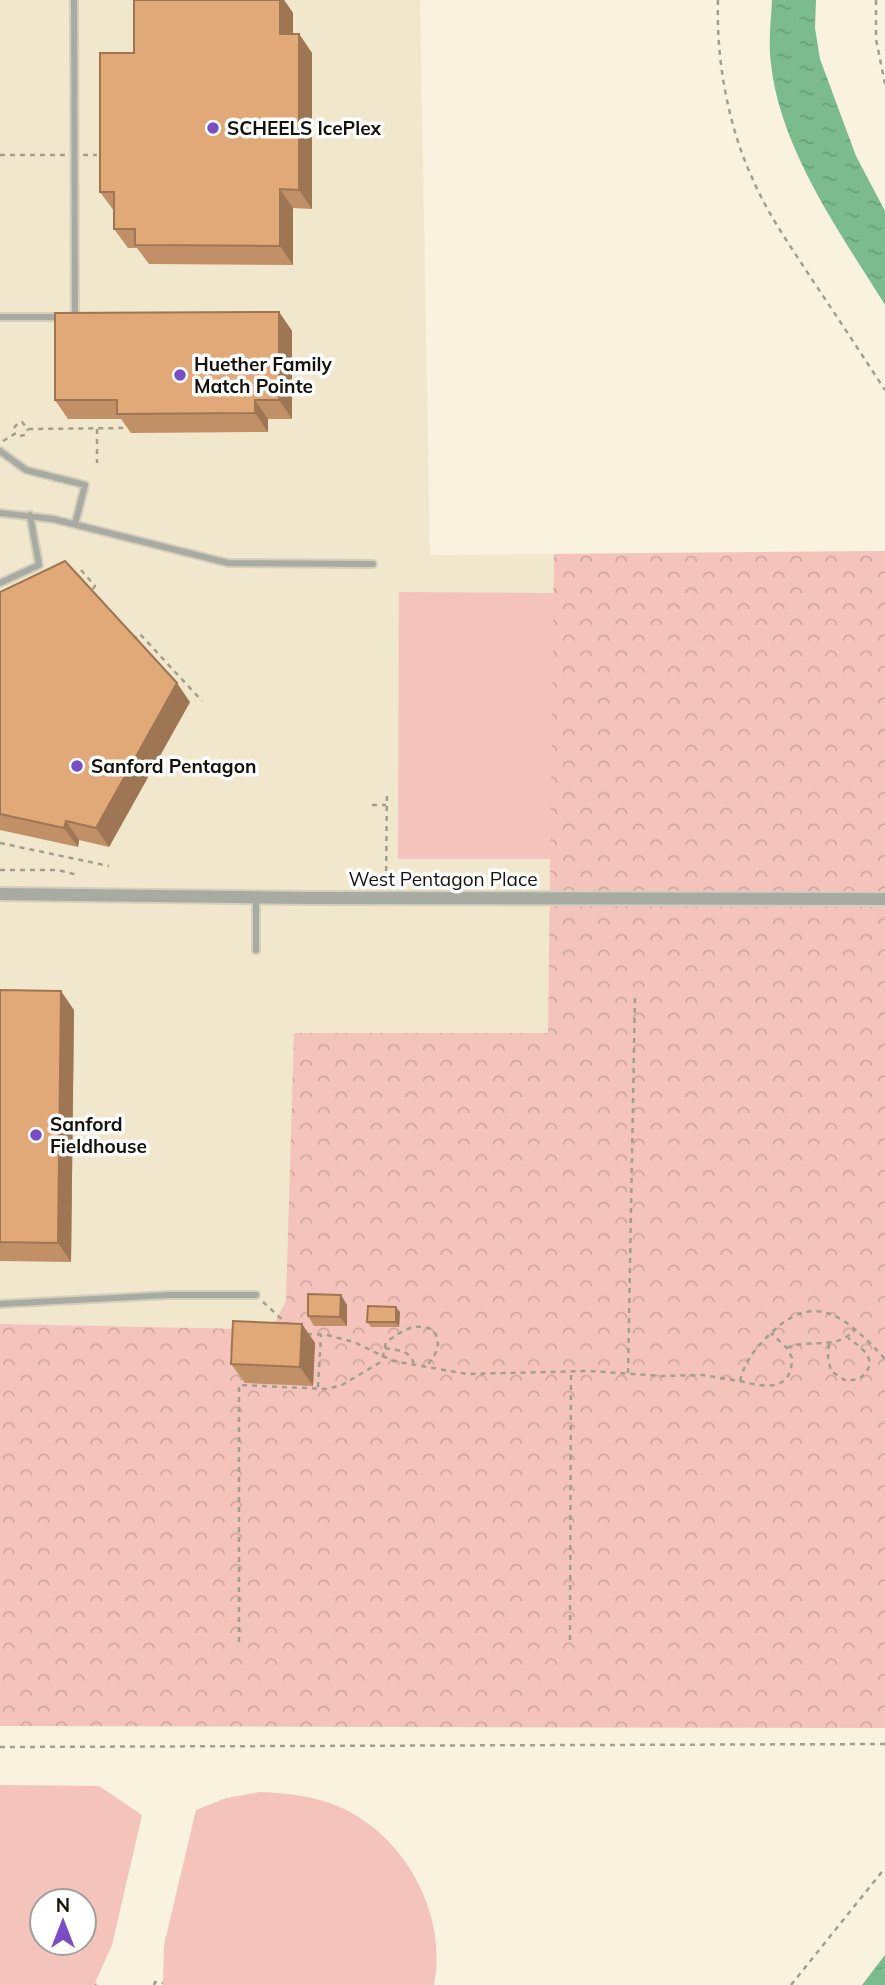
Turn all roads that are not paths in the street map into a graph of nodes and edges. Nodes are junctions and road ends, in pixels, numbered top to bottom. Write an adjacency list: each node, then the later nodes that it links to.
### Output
1 (74, 0): 2 (lane)
2 (0, 317)
3 (0, 451): 6 (lane)
4 (0, 513): 5 (lane)
5 (30, 515): 6 (lane); 8 (lane)
6 (75, 524): 7 (lane)
7 (373, 564)
8 (0, 583)
9 (0, 894): 10 (street, West Pentagon Place)
10 (256, 897): 11 (street, West Pentagon Place); 12 (lane)
11 (885, 899)
12 (256, 950)
13 (257, 1295): 14 (lane)
14 (0, 1304)

